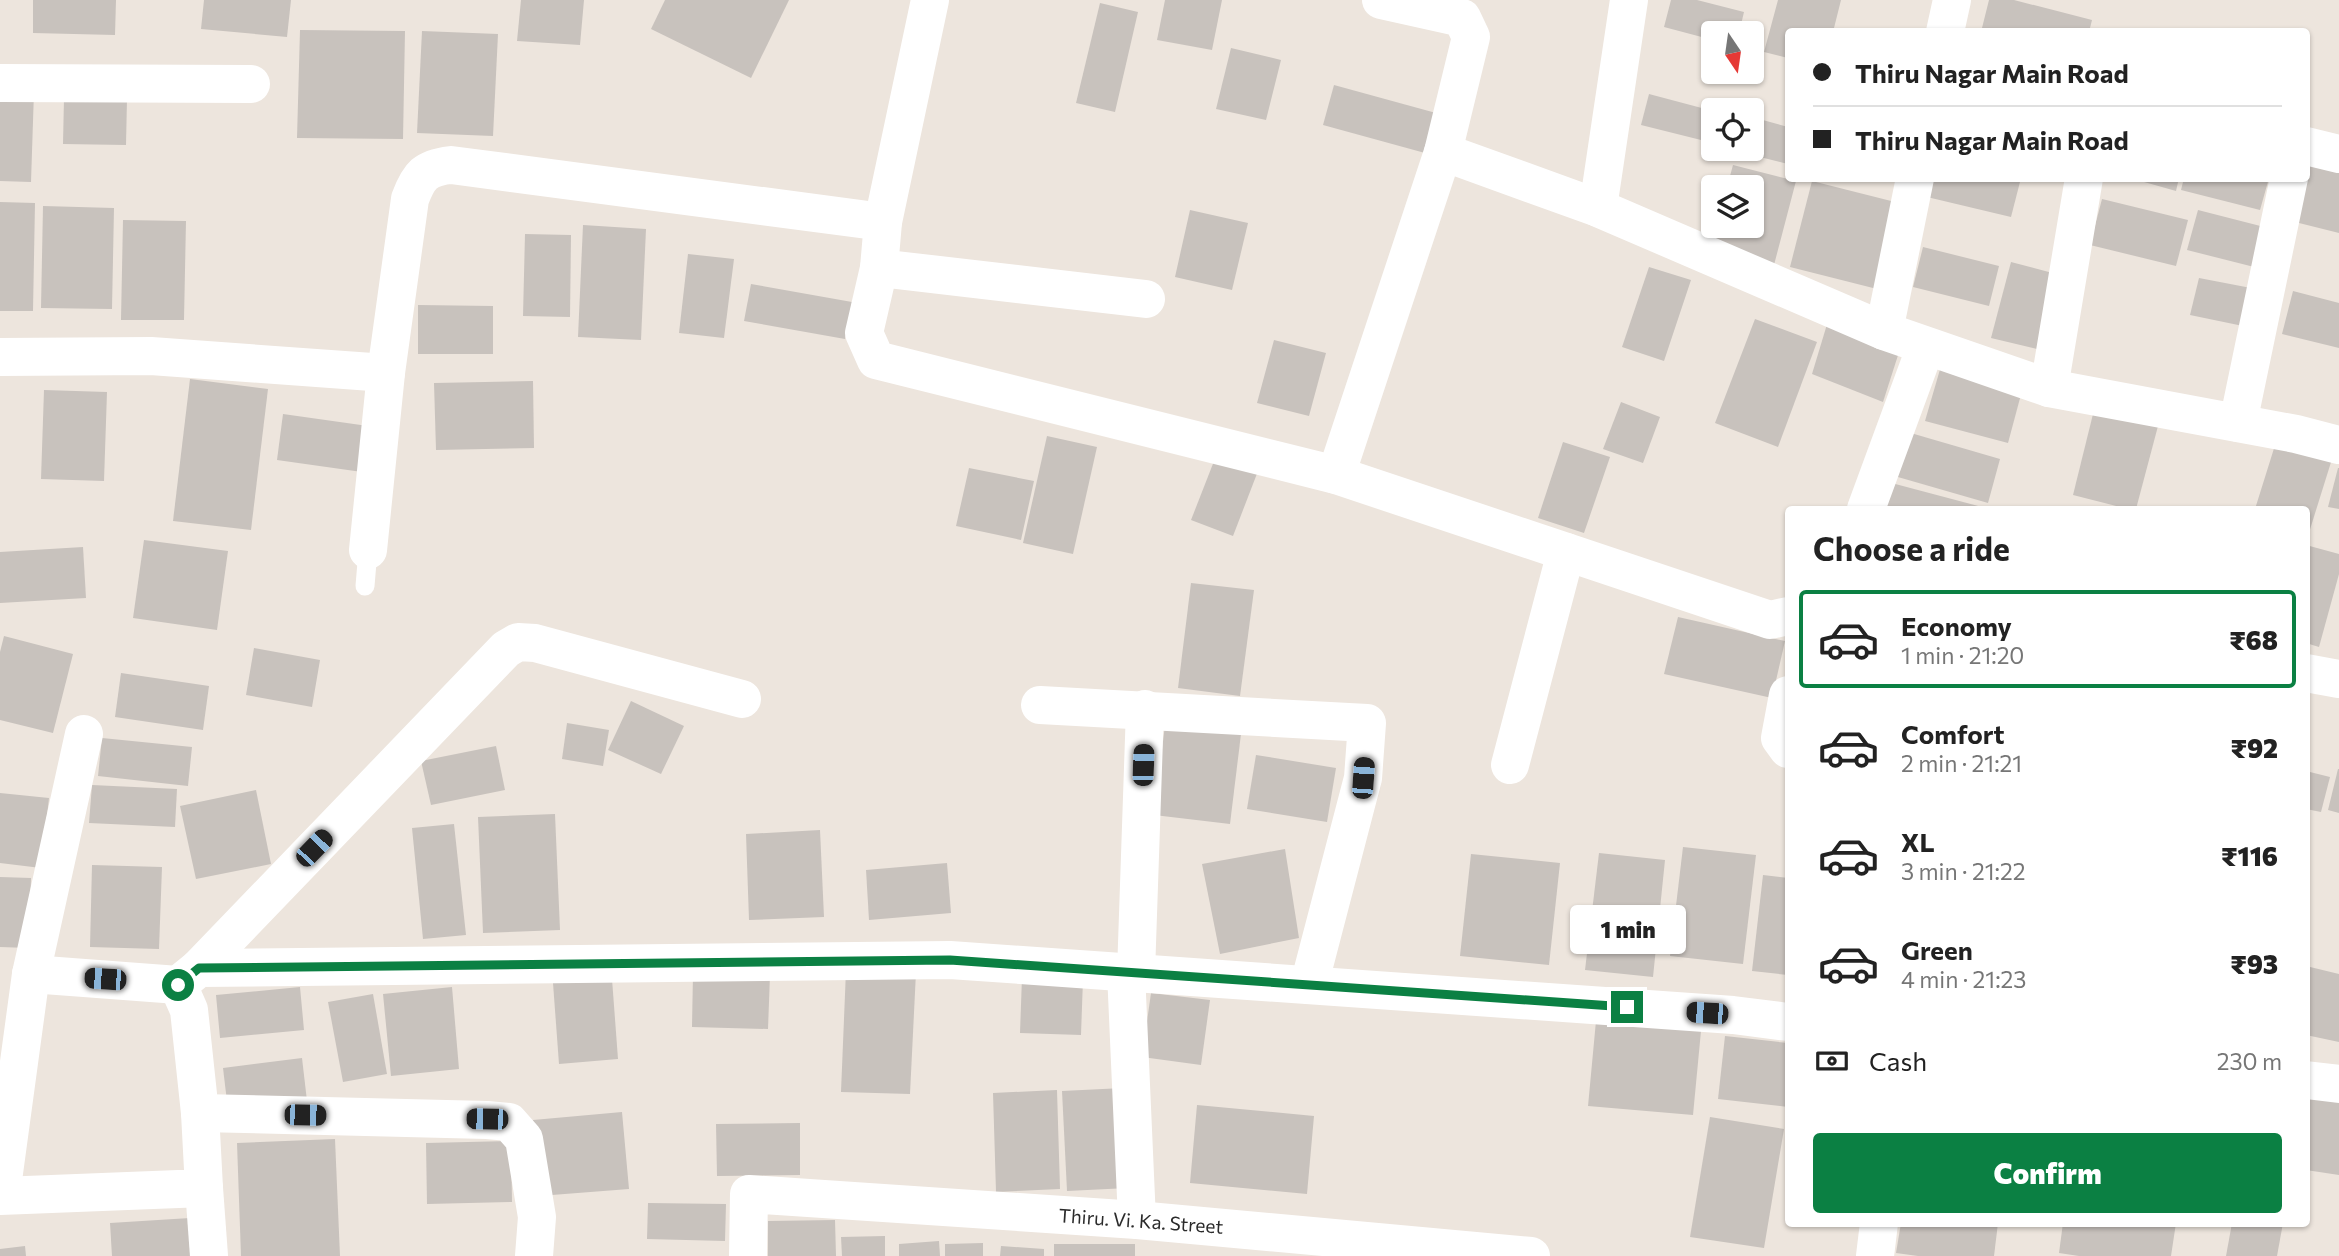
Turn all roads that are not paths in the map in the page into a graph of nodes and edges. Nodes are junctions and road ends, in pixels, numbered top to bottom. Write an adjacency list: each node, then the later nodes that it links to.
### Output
1 (930, 0): 15 (street)
2 (1381, 0): 9 (street)
3 (1629, 0): 14 (street)
4 (1952, 0): 5 (street)
5 (1946, 28)
6 (0, 83): 7 (street)
7 (251, 84)
8 (2310, 147): 10 (street)
9 (1443, 152): 14 (street); 25 (street)
10 (2339, 154)
11 (1914, 182): 18 (street)
12 (2083, 182): 22 (street)
13 (2288, 182): 23 (street)
14 (1598, 208): 18 (street)
15 (883, 222): 16 (street); 21 (street)
16 (879, 268): 17 (street); 25 (street)
17 (1146, 299)
18 (1884, 331): 19 (street)
19 (1926, 346): 22 (street); 26 (street)
20 (0, 357): 21 (street)
21 (386, 373): 28 (street)
22 (2049, 387): 23 (street)
23 (2238, 423): 24 (street)
24 (2339, 445)
25 (1336, 475): 27 (street)
26 (1867, 506)
27 (1566, 552): 29 (street); 38 (street)
28 (367, 568)
29 (1785, 617)
30 (2310, 674): 31 (street)
31 (2339, 679)
32 (742, 699): 41 (street)
33 (1040, 705): 34 (street)
34 (1145, 709): 39 (street); 42 (street)
35 (1785, 711): 37 (street)
36 (84, 734): 40 (street)
37 (1785, 745)
38 (1510, 765)
39 (1131, 973): 41 (street); 42 (street); 49 (street)
40 (32, 974): 41 (street); 48 (street)
41 (189, 976): 46 (street)
42 (1309, 985): 43 (street)
43 (1785, 1022)
44 (2310, 1080): 45 (street)
45 (2339, 1084)
46 (200, 1113): 47 (street); 53 (street)
47 (204, 1188): 48 (street); 52 (street)
48 (1, 1196)
49 (1137, 1220): 51 (street, Thiru. Vi. Ka. Street); 54 (street, Thiru. Vi. Ka. Street)
50 (1879, 1227): 56 (street)
51 (1453, 1252): 55 (street, Thiru. Vi. Ka. Street)
52 (209, 1256)
53 (534, 1256)
54 (748, 1256)
55 (1531, 1256)
56 (1875, 1256)

